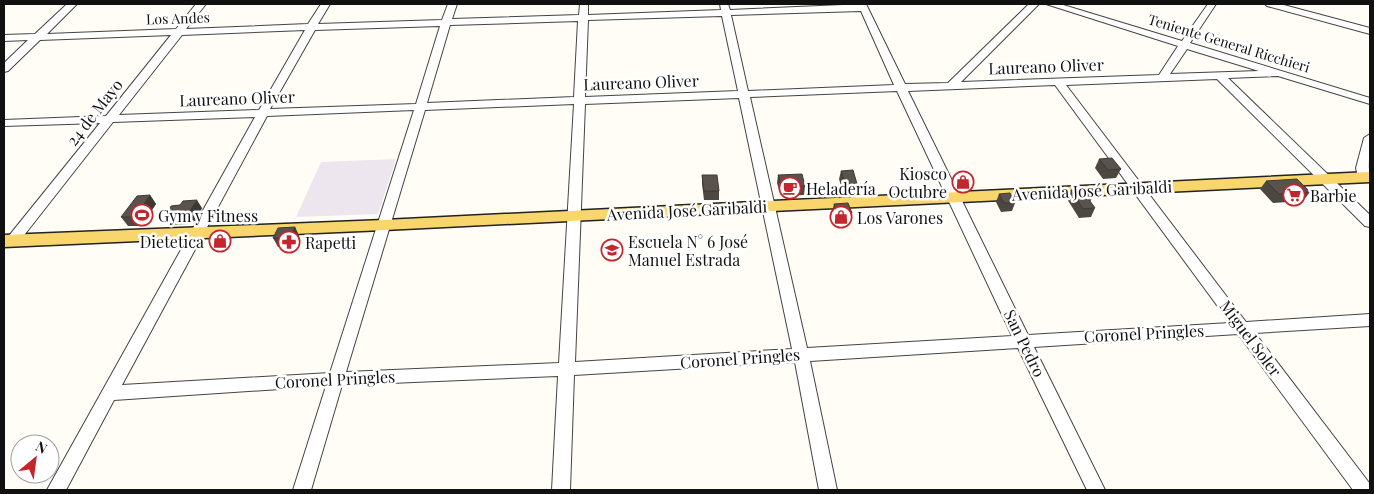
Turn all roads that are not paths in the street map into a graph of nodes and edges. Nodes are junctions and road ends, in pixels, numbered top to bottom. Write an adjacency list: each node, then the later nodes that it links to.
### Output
1 (72, 4): 17 (street)
2 (201, 4): 16 (street, 24 de Mayo)
3 (325, 4): 14 (street)
4 (452, 4): 13 (street)
5 (584, 4): 12 (street)
6 (1034, 4): 25 (street)
7 (1051, 4): 19 (street, Teniente General Ricchieri)
8 (1212, 4): 19 (street)
9 (1270, 4): 15 (street)
10 (863, 6): 11 (street, Los Andes); 26 (street, San Pedro)
11 (725, 8): 12 (street, Los Andes); 27 (street)
12 (583, 18): 13 (street, Los Andes); 29 (street)
13 (446, 23): 14 (street, Los Andes); 30 (street)
14 (311, 27): 16 (street, Los Andes); 31 (street)
15 (1370, 31)
16 (178, 32): 17 (street, Los Andes); 32 (street, 24 de Mayo)
17 (37, 37): 18 (street, Los Andes); 20 (street)
18 (4, 38)
19 (1185, 44): 21 (street, Teniente General Ricchieri); 23 (street)
20 (4, 69)
21 (1281, 73): 22 (street, Laureano Oliver); 28 (street, Teniente General Ricchieri)
22 (1220, 76): 23 (street, Laureano Oliver); 36 (street)
23 (1161, 79): 24 (street, Laureano Oliver)
24 (1058, 82): 25 (street, Laureano Oliver); 37 (street, Miguel Soler)
25 (952, 85): 26 (street, Laureano Oliver)
26 (902, 88): 27 (street, Laureano Oliver); 38 (street, San Pedro)
27 (743, 94): 29 (street, Laureano Oliver); 39 (street)
28 (1370, 100)
29 (580, 101): 30 (street, Laureano Oliver); 40 (street)
30 (420, 107): 31 (street, Laureano Oliver); 42 (street)
31 (262, 114): 32 (street, Laureano Oliver); 43 (street)
32 (108, 120): 33 (street, Laureano Oliver); 44 (street, 24 de Mayo)
33 (4, 123)
34 (1370, 138): 35 (street)
35 (1367, 177): 36 (main road, Avenida José Garibaldi)
36 (1325, 179): 37 (main road, Avenida José Garibaldi); 41 (street)
37 (1136, 187): 38 (main road, Avenida José Garibaldi); 46 (street, Miguel Soler)
38 (952, 197): 39 (main road, Avenida José Garibaldi); 47 (street, San Pedro)
39 (767, 206): 40 (main road, Avenida José Garibaldi); 48 (street)
40 (573, 215): 42 (main road, Avenida José Garibaldi); 49 (street)
41 (1370, 223)
42 (384, 225): 43 (main road, Avenida José Garibaldi); 50 (street)
43 (197, 232): 44 (main road, Avenida José Garibaldi); 51 (street)
44 (9, 241)
45 (1370, 320): 46 (street, Coronel Pringles)
46 (1243, 328): 47 (street, Coronel Pringles); 57 (street, Miguel Soler)
47 (1023, 340): 48 (street, Coronel Pringles); 56 (street, San Pedro)
48 (801, 354): 49 (street, Coronel Pringles); 55 (street)
49 (568, 369): 50 (street, Coronel Pringles); 54 (street)
50 (337, 379): 51 (street, Coronel Pringles); 53 (street)
51 (109, 393): 52 (street)
52 (56, 490)
53 (302, 490)
54 (562, 490)
55 (828, 490)
56 (1096, 490)
57 (1364, 490)

